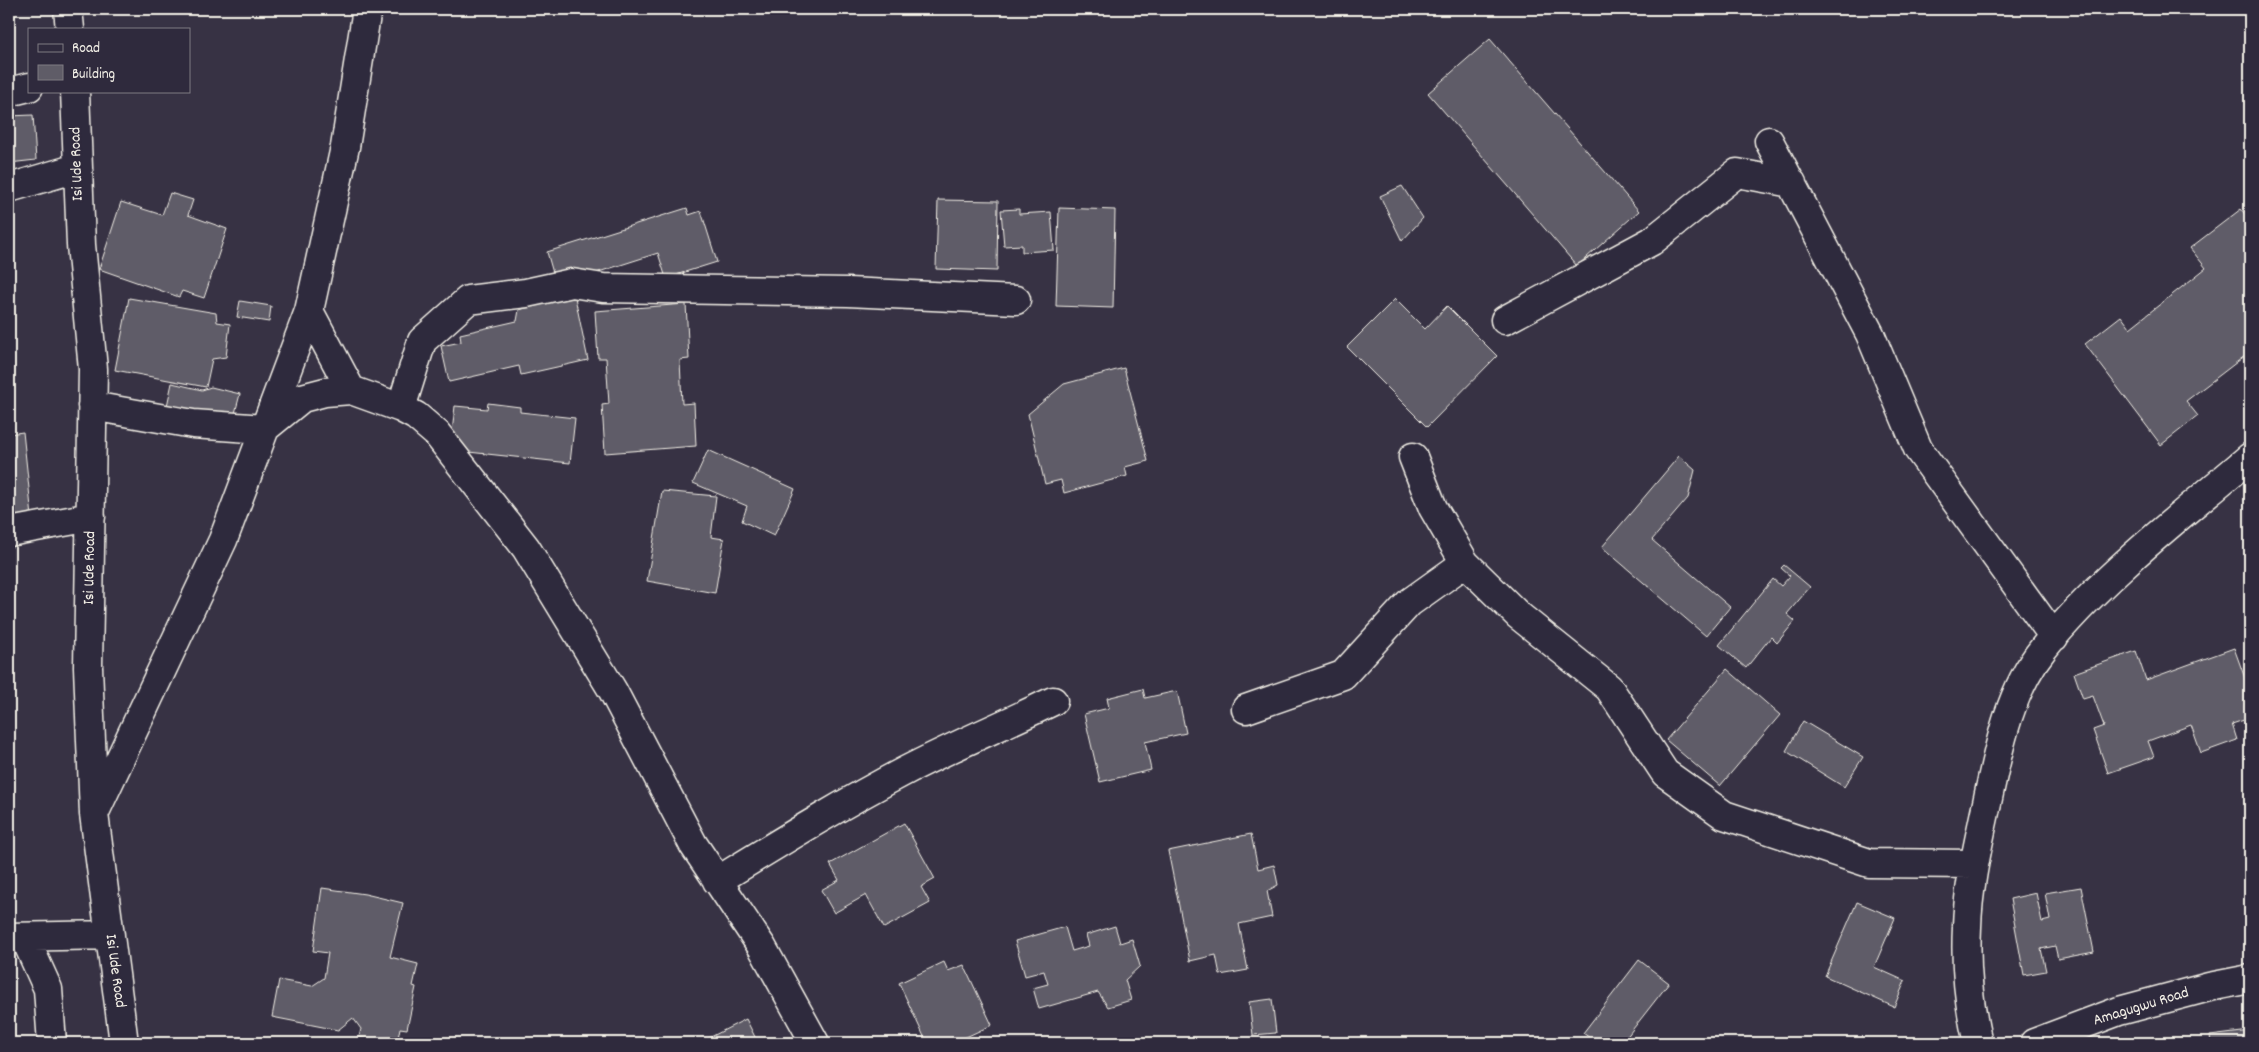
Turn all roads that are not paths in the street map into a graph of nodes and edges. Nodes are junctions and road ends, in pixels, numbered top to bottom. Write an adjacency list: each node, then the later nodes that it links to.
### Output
1 (68, 9): 3 (street)
2 (367, 9): 12 (street)
3 (70, 28)
4 (28, 87): 5 (street)
5 (9, 92)
6 (75, 92): 8 (street, Isi Ude Road)
7 (1769, 141): 9 (street)
8 (77, 168): 10 (street); 15 (street, Isi Ude Road)
9 (1792, 183): 13 (street); 23 (street)
10 (9, 188)
11 (1016, 300): 16 (street)
12 (309, 311): 14 (street); 17 (street)
13 (1505, 320)
14 (352, 390): 16 (street); 17 (street)
15 (92, 406): 17 (street); 20 (street, Isi Ude Road)
16 (401, 408): 28 (street)
17 (264, 429): 26 (street)
18 (1413, 457): 22 (street)
19 (2250, 457): 23 (street)
20 (90, 517): 21 (street); 26 (street, Isi Ude Road)
21 (9, 532)
22 (1465, 563): 25 (street); 27 (street)
23 (2054, 637): 27 (street)
24 (1053, 701): 28 (street)
25 (1246, 709)
26 (94, 814): 29 (street, Isi Ude Road)
27 (1974, 864): 35 (street)
28 (717, 881): 34 (street)
29 (110, 935): 30 (street); 33 (street, Isi Ude Road)
30 (17, 937): 32 (street)
31 (2250, 979): 36 (street, Amagugwu Road)
32 (52, 1043)
33 (124, 1043)
34 (816, 1043)
35 (1978, 1043)
36 (2034, 1043)

